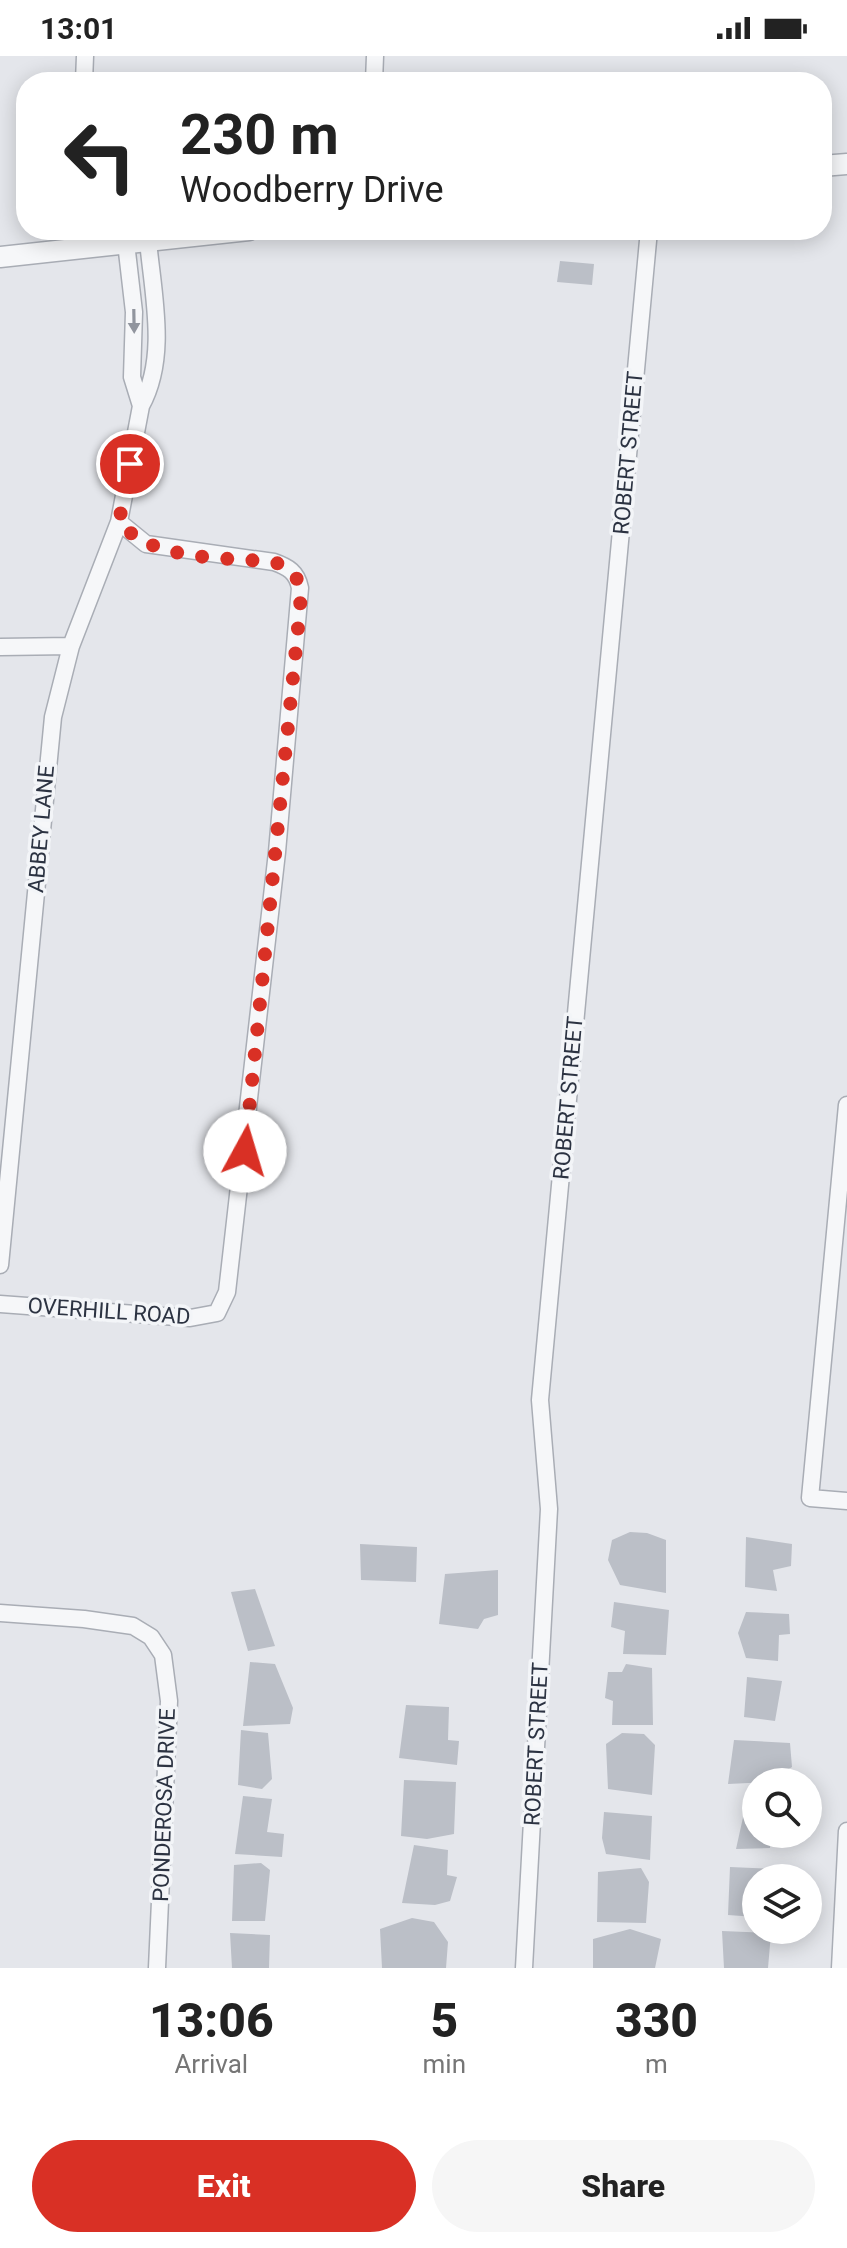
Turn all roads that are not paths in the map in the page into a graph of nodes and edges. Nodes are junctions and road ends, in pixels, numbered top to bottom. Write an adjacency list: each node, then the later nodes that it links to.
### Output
1 (76, 240): 7 (street)
2 (92, 240): 6 (street)
3 (157, 240): 5 (street)
4 (648, 240): 19 (street, ROBERT STREET)
5 (148, 241): 6 (street); 8 (street, ABBEY LANE)
6 (126, 243): 8 (street, ABBEY LANE, one-way to 8)
7 (0, 257)
8 (141, 406): 9 (street, ABBEY LANE)
9 (119, 522): 10 (street, ABBEY LANE); 14 (street, OVERHILL ROAD)
10 (71, 646): 11 (street); 13 (street, ABBEY LANE)
11 (0, 647)
12 (847, 1105): 15 (street)
13 (0, 1265)
14 (0, 1304)
15 (847, 1501)
16 (0, 1613): 18 (street, PONDEROSA DRIVE)
17 (847, 1831): 20 (street)
18 (157, 1968)
19 (524, 1968)
20 (840, 1968)

